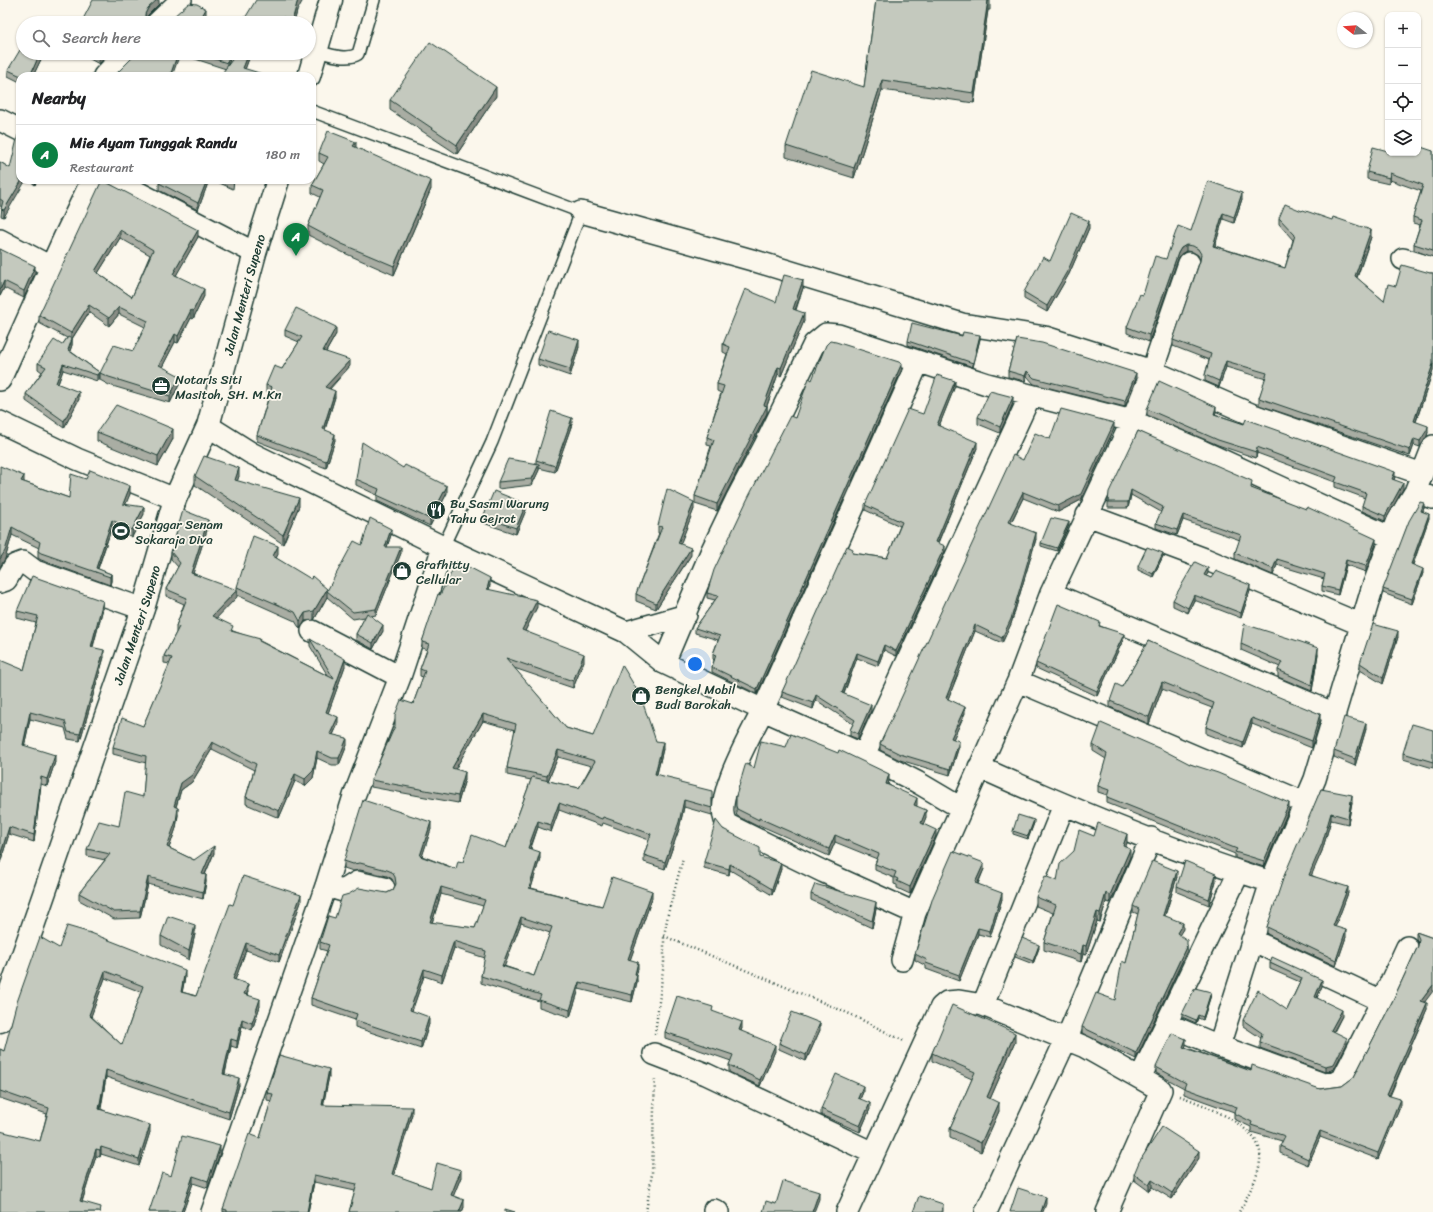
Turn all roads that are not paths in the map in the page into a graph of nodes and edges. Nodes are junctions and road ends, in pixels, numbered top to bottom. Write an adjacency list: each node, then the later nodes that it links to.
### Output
1 (181, 0): 4 (street)
2 (331, 0): 5 (main road)
3 (374, 0): 5 (lane)
4 (164, 16)
5 (316, 51)
6 (119, 60): 8 (street)
7 (313, 60): 9 (main road)
8 (108, 72)
9 (310, 72)
10 (316, 113): 16 (lane)
11 (0, 120): 12 (street)
12 (16, 128)
13 (90, 184): 21 (street)
14 (122, 184): 18 (street)
15 (277, 184): 18 (main road, Jalan Menteri Supeno)
16 (581, 212): 24 (street); 35 (lane)
17 (0, 240): 21 (street)
18 (255, 253): 29 (main road, Jalan Menteri Supeno)
19 (1403, 259): 22 (street)
20 (1190, 263): 24 (street)
21 (51, 266): 25 (street)
22 (1433, 268)
23 (918, 363): 26 (street); 39 (street); 46 (street)
24 (1152, 371): 27 (street); 31 (street)
25 (0, 380)
26 (1030, 396): 27 (street); 48 (street)
27 (1132, 421): 33 (street); 34 (street)
28 (0, 422): 32 (street)
29 (208, 426): 32 (main road, Jalan Menteri Supeno); 35 (street)
30 (1433, 446): 31 (street)
31 (1423, 488): 34 (street)
32 (175, 499): 38 (main road, Jalan Menteri Supeno)
33 (1087, 514): 37 (street); 40 (street)
34 (1392, 538): 40 (street)
35 (443, 547): 42 (street); 44 (street)
36 (0, 582): 38 (street)
37 (1051, 593): 45 (street); 47 (street)
38 (143, 609): 64 (main road, Jalan Menteri Supeno)
39 (686, 615): 42 (street); 43 (street)
40 (1362, 624): 47 (street)
41 (312, 631): 44 (street)
42 (626, 632): 43 (street)
43 (664, 663): 46 (street)
44 (400, 677): 56 (street)
45 (1018, 681): 49 (street); 50 (street)
46 (763, 710): 48 (street); 58 (street)
47 (1335, 714): 50 (street)
48 (864, 755): 52 (street)
49 (979, 767): 51 (street); 52 (street)
50 (1305, 803): 55 (street)
51 (1064, 805): 53 (street); 63 (street)
52 (961, 808): 58 (street)
53 (1151, 838): 54 (street); 66 (street)
54 (1238, 872): 55 (street); 65 (street)
55 (1272, 882): 59 (street)
56 (326, 886): 57 (street); 71 (street)
57 (384, 888)
58 (915, 913): 61 (street)
59 (1252, 940): 62 (street); 67 (street)
60 (1407, 947): 62 (street)
61 (902, 960)
62 (1382, 1001): 67 (street)
63 (982, 1005): 66 (street); 70 (street)
64 (0, 1021)
65 (1167, 1024): 67 (street); 69 (street)
66 (1066, 1040): 69 (street); 73 (street)
67 (1219, 1046)
68 (654, 1054): 70 (street)
69 (1140, 1078): 74 (street)
70 (873, 1152): 72 (street)
71 (212, 1212)
72 (847, 1212)
73 (986, 1212)
74 (1108, 1212)

